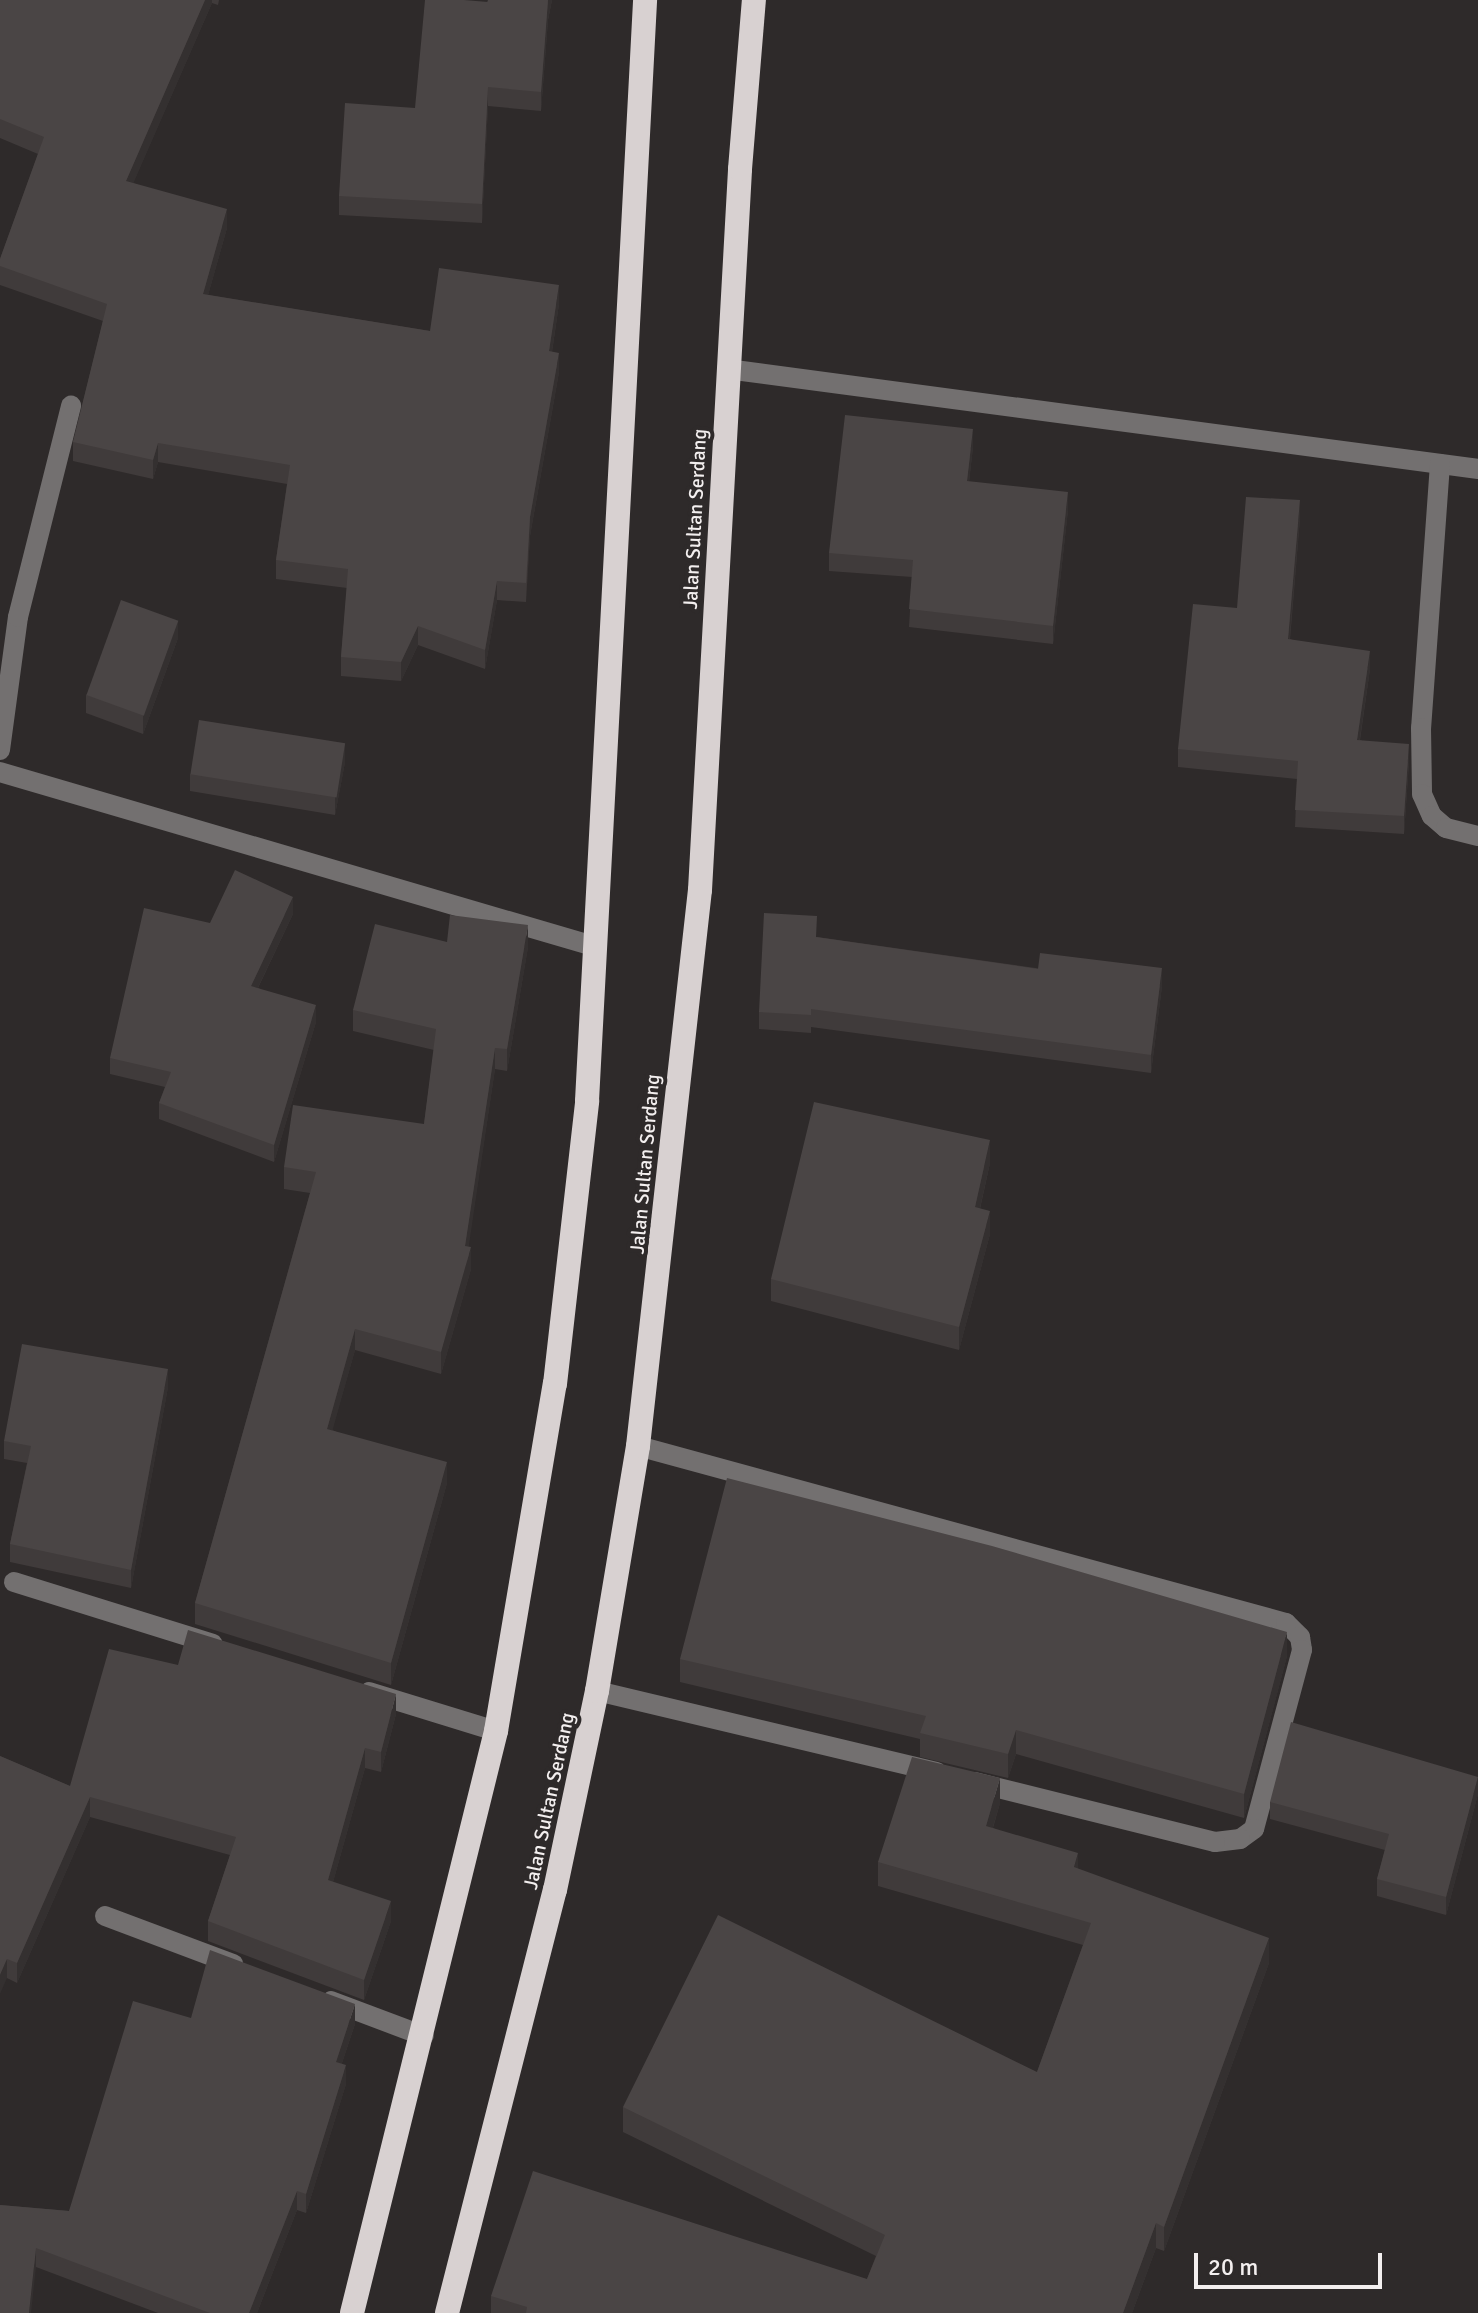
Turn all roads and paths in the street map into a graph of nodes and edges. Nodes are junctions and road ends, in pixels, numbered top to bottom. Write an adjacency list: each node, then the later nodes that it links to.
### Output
1 (645, 0): 10 (highway)
2 (754, 0): 3 (highway, Jalan Sultan Serdang)
3 (727, 369): 5 (street); 11 (highway, Jalan Sultan Serdang)
4 (71, 406): 7 (street)
5 (1440, 464): 6 (street); 9 (street)
6 (1478, 469)
7 (0, 750)
8 (0, 772): 10 (street)
9 (1478, 836)
10 (593, 946): 16 (highway)
11 (638, 1446): 15 (highway, Jalan Sultan Serdang); 15 (street)
12 (14, 1582): 13 (street)
13 (240, 1652)
14 (345, 1685): 16 (street)
15 (597, 1691): 22 (highway, Jalan Sultan Serdang)
16 (496, 1731): 20 (highway)
17 (105, 1916): 18 (street)
18 (250, 1971)
19 (308, 1992): 20 (street)
20 (424, 2036): 21 (highway)
21 (352, 2313)
22 (447, 2313)

